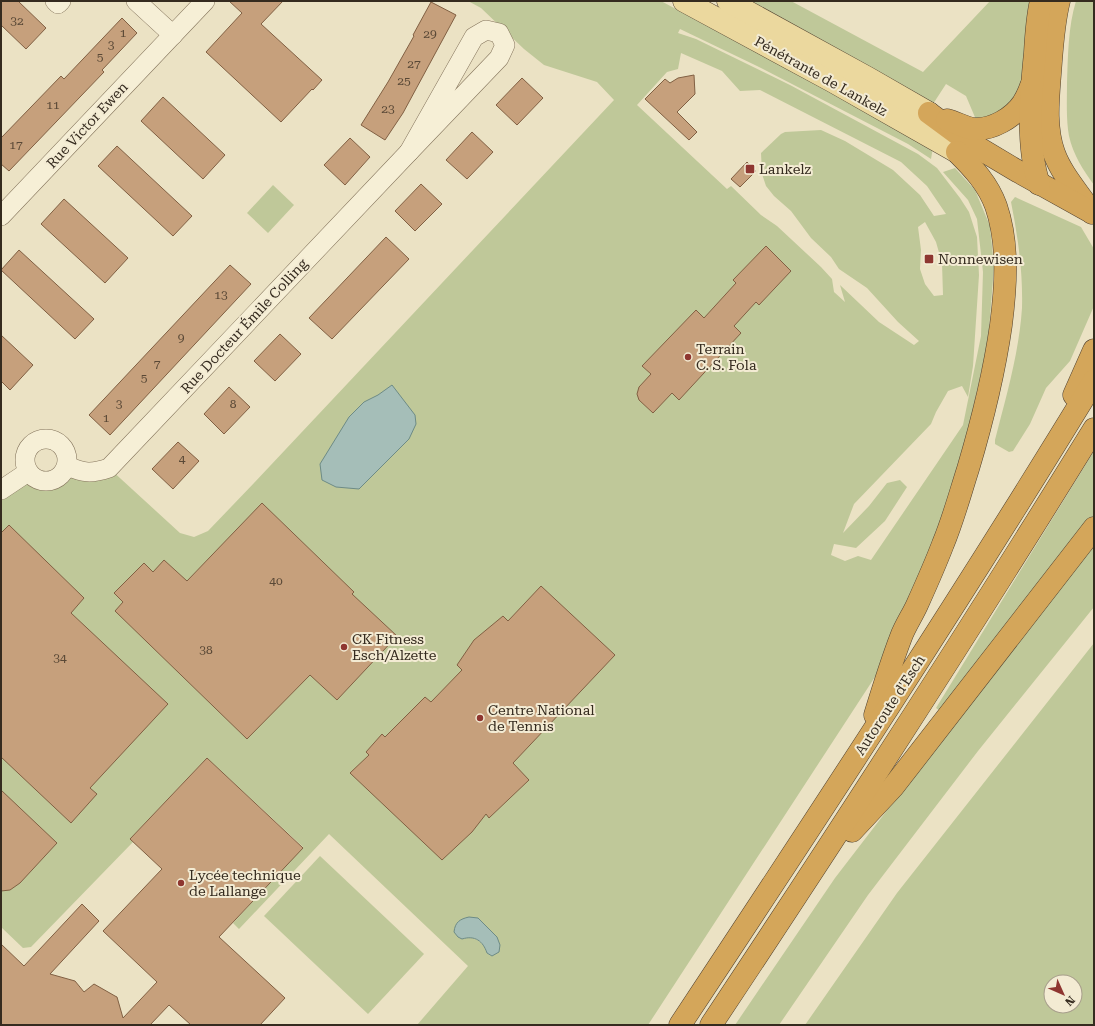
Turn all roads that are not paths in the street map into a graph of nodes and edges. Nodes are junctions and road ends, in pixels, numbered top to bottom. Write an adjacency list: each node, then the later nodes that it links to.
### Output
1 (54, 1): 2 (street)
2 (61, 1)
3 (136, 1): 9 (street)
4 (205, 1): 9 (street, Rue Victor Ewen)
5 (684, 1): 13 (main road, Pénétrante de Lankelz)
6 (728, 1): 11 (main road, Pénétrante de Lankelz)
7 (1041, 1): 10 (highway)
8 (1059, 1): 17 (highway)
9 (173, 35): 16 (street, Rue Victor Ewen)
10 (1032, 86): 11 (highway); 15 (highway)
11 (928, 113): 14 (highway)
12 (409, 152): 12 (street, Rue Docteur Émile Colling); 21 (street, Rue Docteur Émile Colling)
13 (957, 152): 14 (highway); 26 (highway)
14 (1019, 172): 15 (highway)
15 (1039, 184): 17 (highway)
16 (4, 208)
17 (1093, 213)
18 (1094, 350): 22 (highway)
19 (1094, 381): 22 (highway, Autoroute d'Esch)
20 (1094, 429): 27 (highway, Autoroute d'Esch)
21 (67, 466): 23 (street); 23 (street)
22 (1042, 467): 26 (highway, Autoroute d'Esch)
23 (28, 472): 24 (street)
24 (1, 490)
25 (1094, 528): 27 (highway)
26 (864, 746): 28 (highway, Autoroute d'Esch)
27 (812, 874): 29 (highway, Autoroute d'Esch)
28 (680, 1025)
29 (711, 1025)

